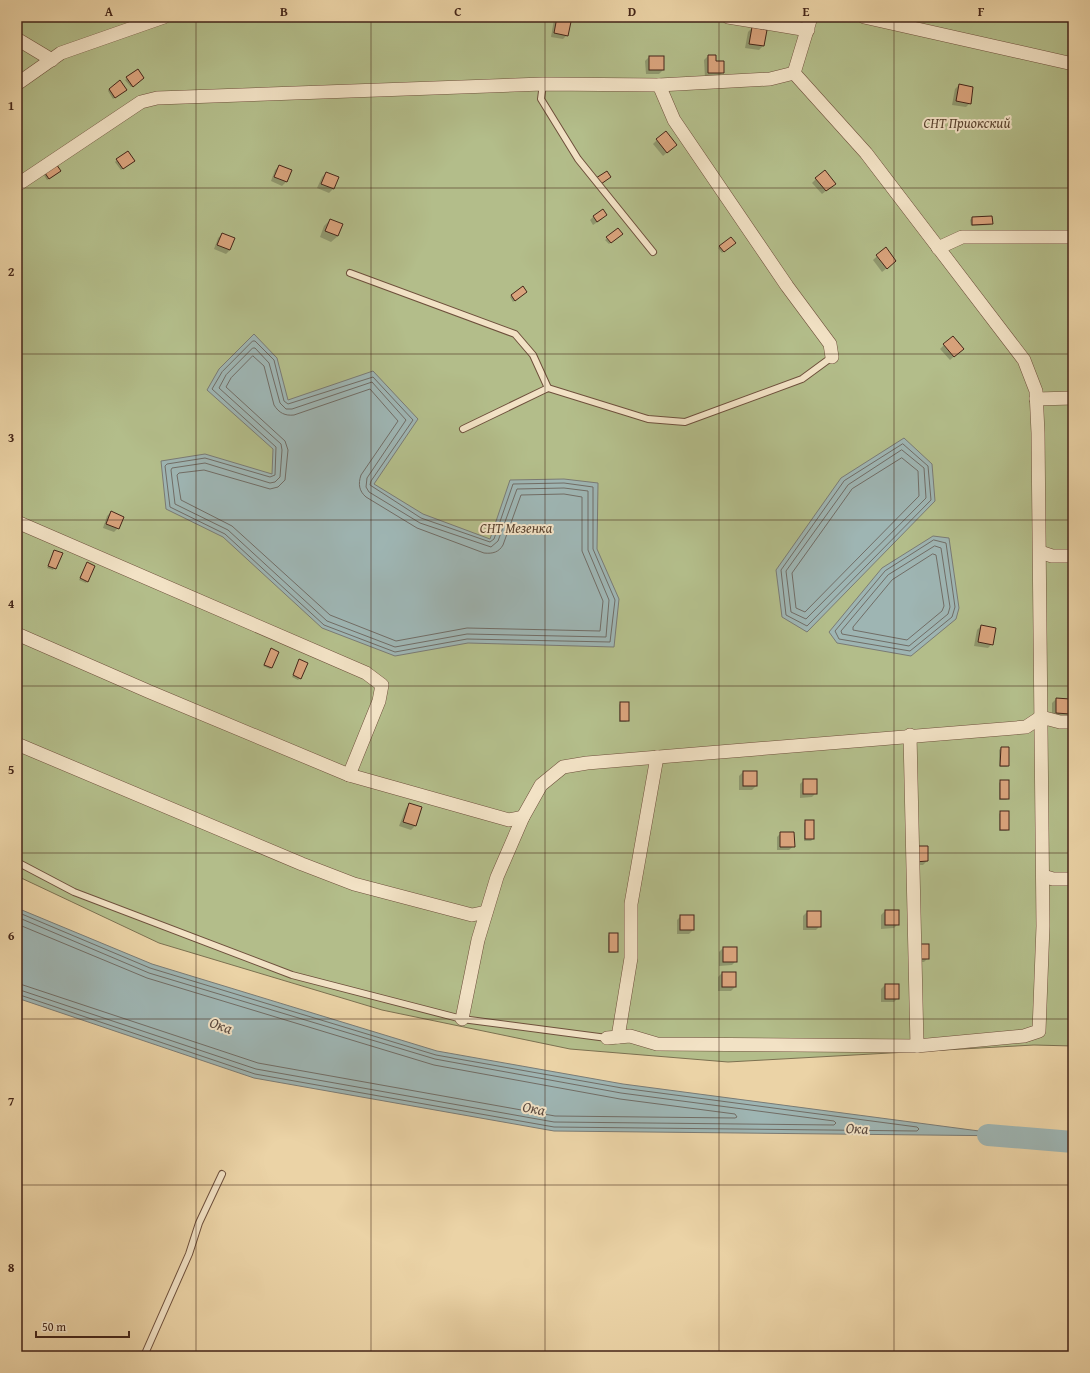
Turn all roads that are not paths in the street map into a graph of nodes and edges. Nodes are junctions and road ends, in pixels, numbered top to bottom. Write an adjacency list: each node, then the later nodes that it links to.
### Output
1 (164, 17): 7 (street)
2 (728, 17): 5 (street)
3 (811, 17): 5 (street)
4 (864, 17): 8 (street)
5 (808, 30): 9 (street)
6 (17, 39): 7 (street)
7 (52, 60): 10 (street)
8 (1073, 64)
9 (794, 73): 12 (street); 15 (street)
10 (17, 84)
11 (542, 84): 12 (street); 13 (street); 16 (lane)
12 (659, 85): 18 (street)
13 (17, 186)
14 (1073, 237): 15 (street)
15 (938, 248): 21 (street)
16 (653, 252)
17 (350, 273): 19 (lane)
18 (832, 356): 19 (lane)
19 (548, 388): 22 (lane)
20 (1073, 398): 21 (street)
21 (1036, 399): 24 (street)
22 (463, 429)
23 (17, 522): 32 (street)
24 (1040, 552): 25 (street); 27 (street)
25 (1073, 556)
26 (17, 634): 32 (street)
27 (1041, 717): 28 (street); 29 (street); 35 (street)
28 (1073, 722)
29 (910, 735): 31 (street); 40 (street)
30 (17, 744): 37 (street)
31 (656, 757): 33 (street); 39 (street)
32 (349, 775): 33 (street)
33 (524, 817): 37 (street)
34 (17, 862): 38 (lane)
35 (1043, 876): 36 (street); 40 (street)
36 (1073, 879)
37 (486, 912): 38 (street)
38 (462, 1019): 39 (lane)
39 (612, 1038): 40 (street)
40 (917, 1046)
41 (222, 1174): 42 (lane)
42 (144, 1356)

